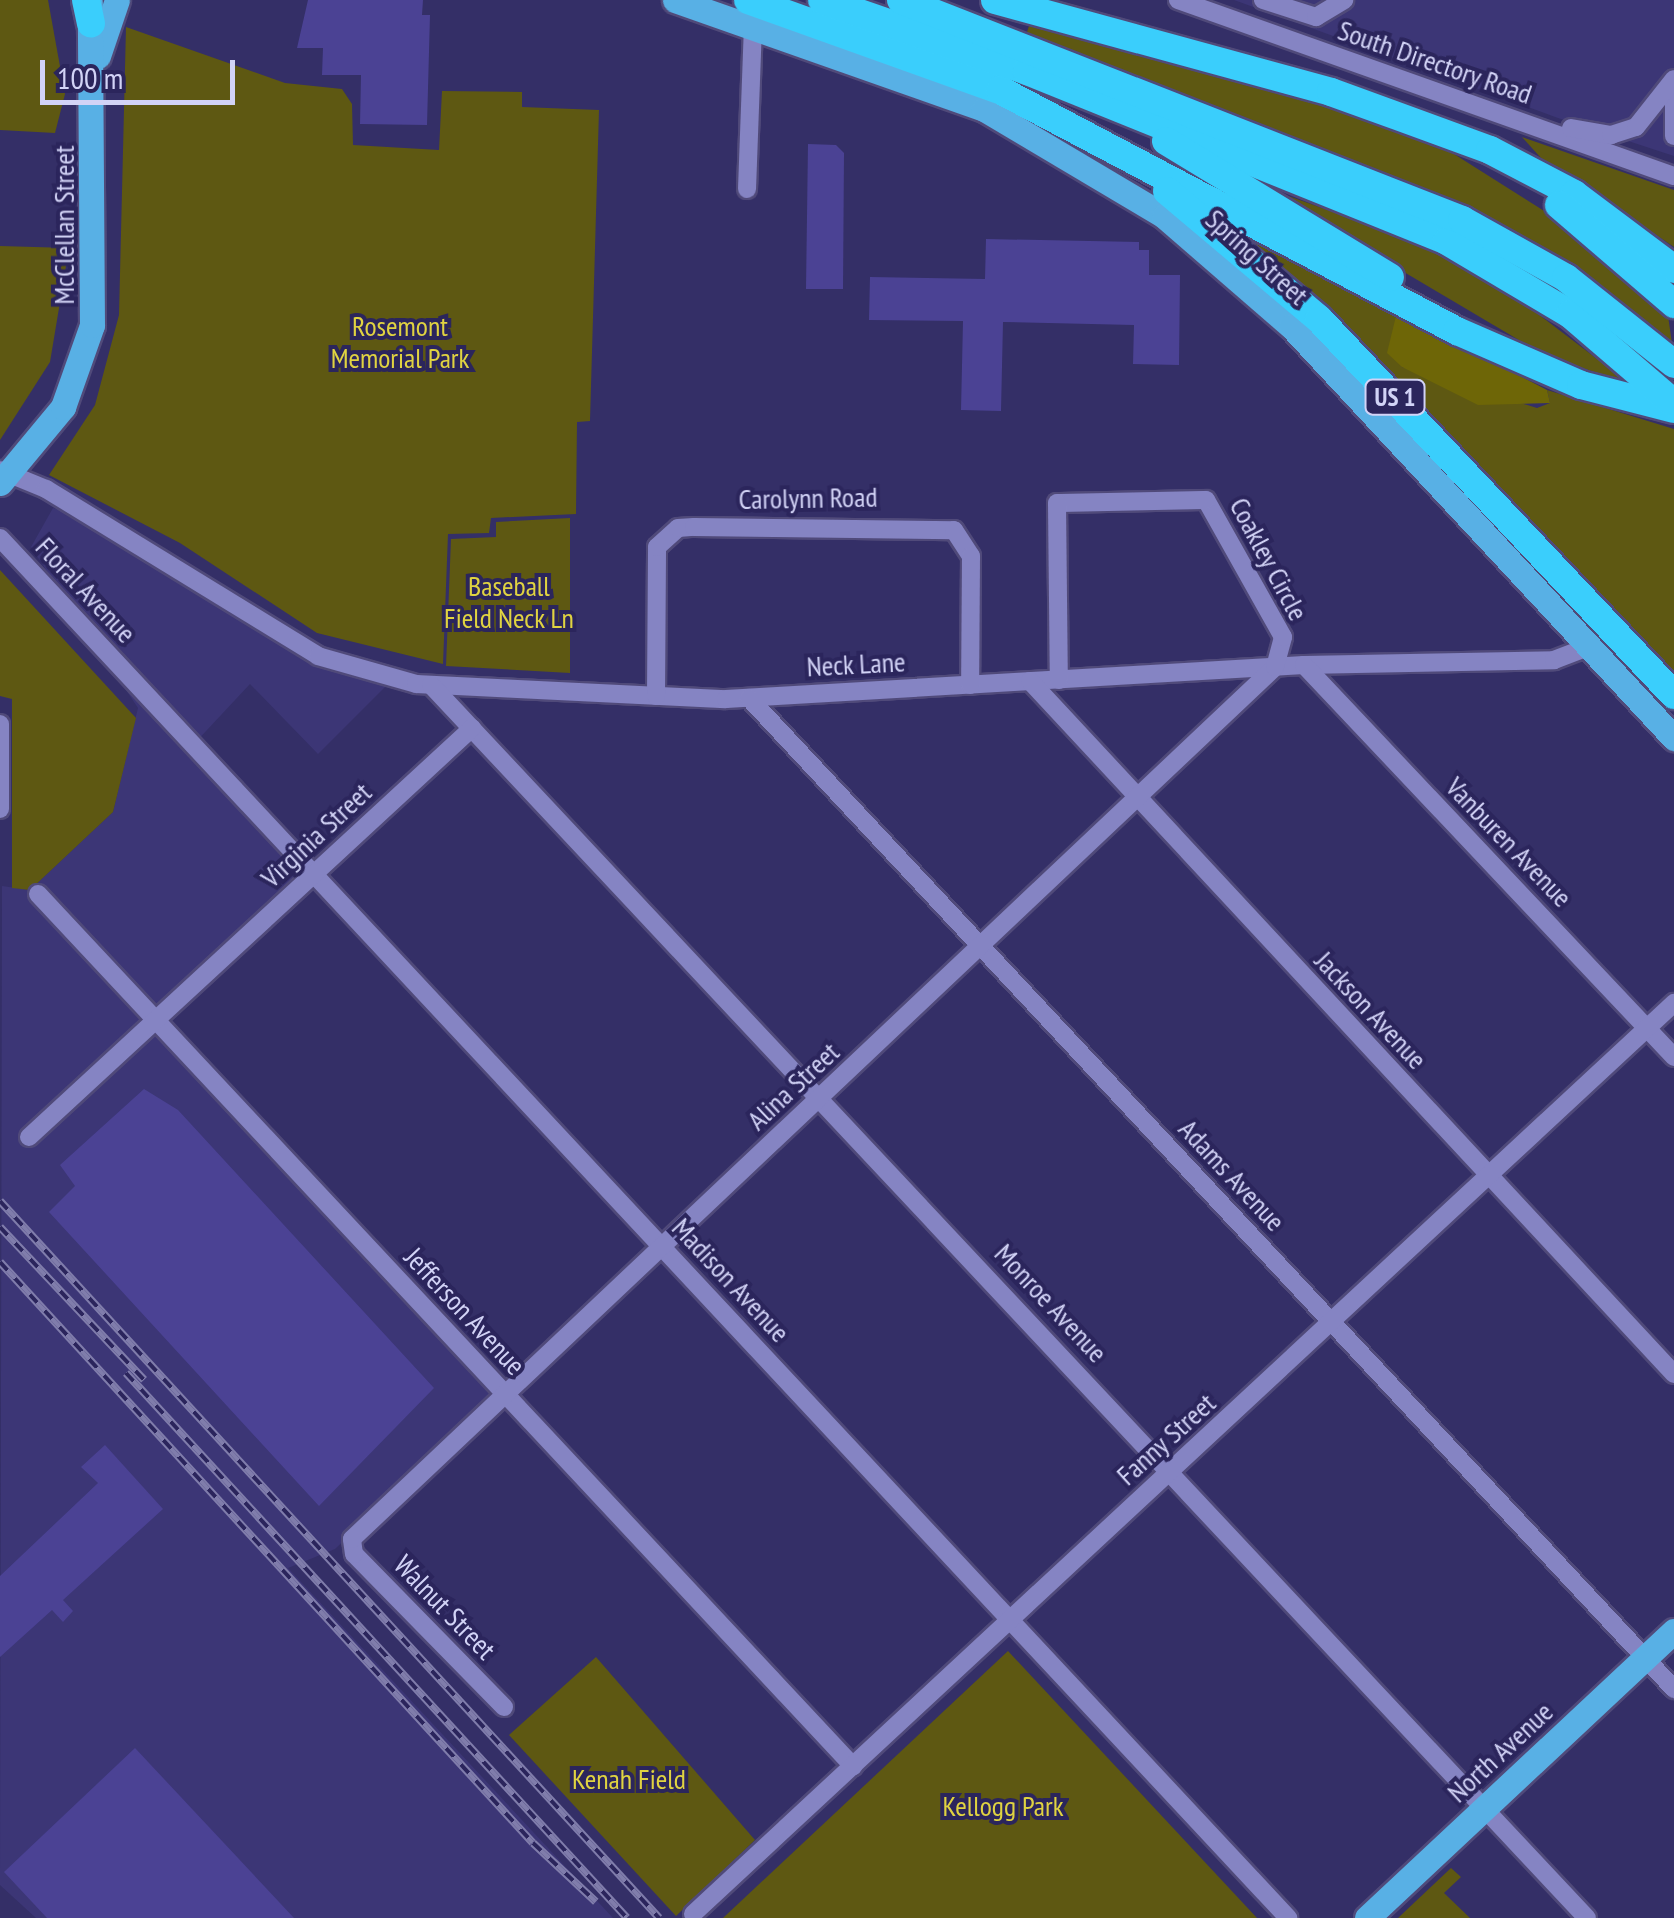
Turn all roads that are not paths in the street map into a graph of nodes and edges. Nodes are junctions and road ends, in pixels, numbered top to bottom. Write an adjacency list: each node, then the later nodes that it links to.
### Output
1 (117, 0): 13 (main road)
2 (675, 0): 11 (main road, Spring Street)
3 (822, 0): 14 (highway)
4 (902, 0): 24 (highway)
5 (994, 0): 12 (highway)
6 (1061, 0): 12 (highway)
7 (1178, 0): 17 (street, South Directory Road)
8 (1263, 0): 9 (street)
9 (1344, 0)
10 (89, 8): 13 (main road, McClellan Street)
11 (750, 13): 19 (highway, US 1); 21 (street); 30 (main road, Spring Street)
12 (1192, 54): 16 (highway)
13 (93, 70): 27 (main road, McClellan Street)
14 (1050, 80): 25 (highway); 26 (highway)
15 (1674, 81): 17 (street); 18 (street)
16 (1378, 107): 22 (highway); 23 (highway)
17 (1492, 111): 20 (street, South Directory Road)
18 (1674, 136)
19 (1148, 172): 25 (highway); 29 (highway, US 1)
20 (1674, 176)
21 (747, 189)
22 (1674, 269)
23 (1674, 304)
24 (1674, 364)
25 (1532, 365): 26 (highway)
26 (1674, 406)
27 (4, 475): 36 (street, Neck Lane)
28 (0, 538): 33 (street, Floral Avenue)
29 (1624, 642): 38 (highway, US 1); 41 (highway)
30 (1590, 646): 31 (street, Neck Lane); 44 (main road, Spring Street)
31 (1304, 666): 32 (street, Neck Lane); 52 (street, Vanburen Avenue)
32 (1274, 667): 34 (street, Neck Lane); 34 (street, Coakley Circle); 45 (street, Alina Street)
33 (132, 680): 47 (street, Madison Avenue)
34 (1060, 680): 35 (street, Neck Lane)
35 (1030, 681): 37 (street, Neck Lane); 45 (street, Jackson Avenue)
36 (431, 685): 39 (street, Neck Lane); 43 (street)
37 (970, 685): 39 (street, Carolynn Road); 40 (street, Neck Lane)
38 (1674, 695)
39 (656, 696): 40 (street, Neck Lane)
40 (749, 698): 49 (street, Adams Avenue)
41 (1674, 718)
42 (0, 724): 46 (street)
43 (472, 728): 47 (street, Virginia Street); 54 (street, Monroe Avenue)
44 (1674, 738)
45 (1138, 804): 49 (street, Alina Street); 56 (street, Jackson Avenue)
46 (0, 809)
47 (314, 874): 51 (street, Virginia Street); 57 (street, Madison Avenue)
48 (38, 894): 51 (street, Jefferson Avenue)
49 (982, 948): 54 (street, Alina Street); 58 (street, Adams Avenue)
50 (1674, 1003): 52 (street, Fanny Street)
51 (154, 1022): 55 (street, Virginia Street); 60 (street, Jefferson Avenue)
52 (1648, 1028): 53 (street, Vanburen Avenue); 56 (street, Fanny Street)
53 (1674, 1057)
54 (820, 1098): 57 (street, Alina Street); 61 (street, Monroe Avenue)
55 (30, 1137)
56 (1490, 1177): 58 (street, Fanny Street); 59 (street, Jackson Avenue)
57 (662, 1245): 60 (street, Alina Street); 63 (street, Madison Avenue)
58 (1334, 1324): 61 (street, Fanny Street); 65 (street, Adams Avenue)
59 (1674, 1374)
60 (503, 1392): 62 (street, Alina Street); 68 (street, Jefferson Avenue)
61 (1171, 1471): 63 (street, Fanny Street); 69 (street, Monroe Avenue)
62 (351, 1544): 67 (street, Walnut Street)
63 (1008, 1620): 68 (street, Fanny Street); 71 (street, Madison Avenue)
64 (1674, 1631): 65 (main road, North Avenue)
65 (1645, 1658): 66 (street, Adams Avenue); 69 (main road, North Avenue)
66 (1674, 1689)
67 (504, 1707)
68 (852, 1766): 70 (street, Fanny Street)
69 (1485, 1806): 72 (main road, North Avenue); 73 (street, Monroe Avenue)
70 (694, 1914)
71 (1288, 1918)
72 (1366, 1918)
73 (1587, 1918)

